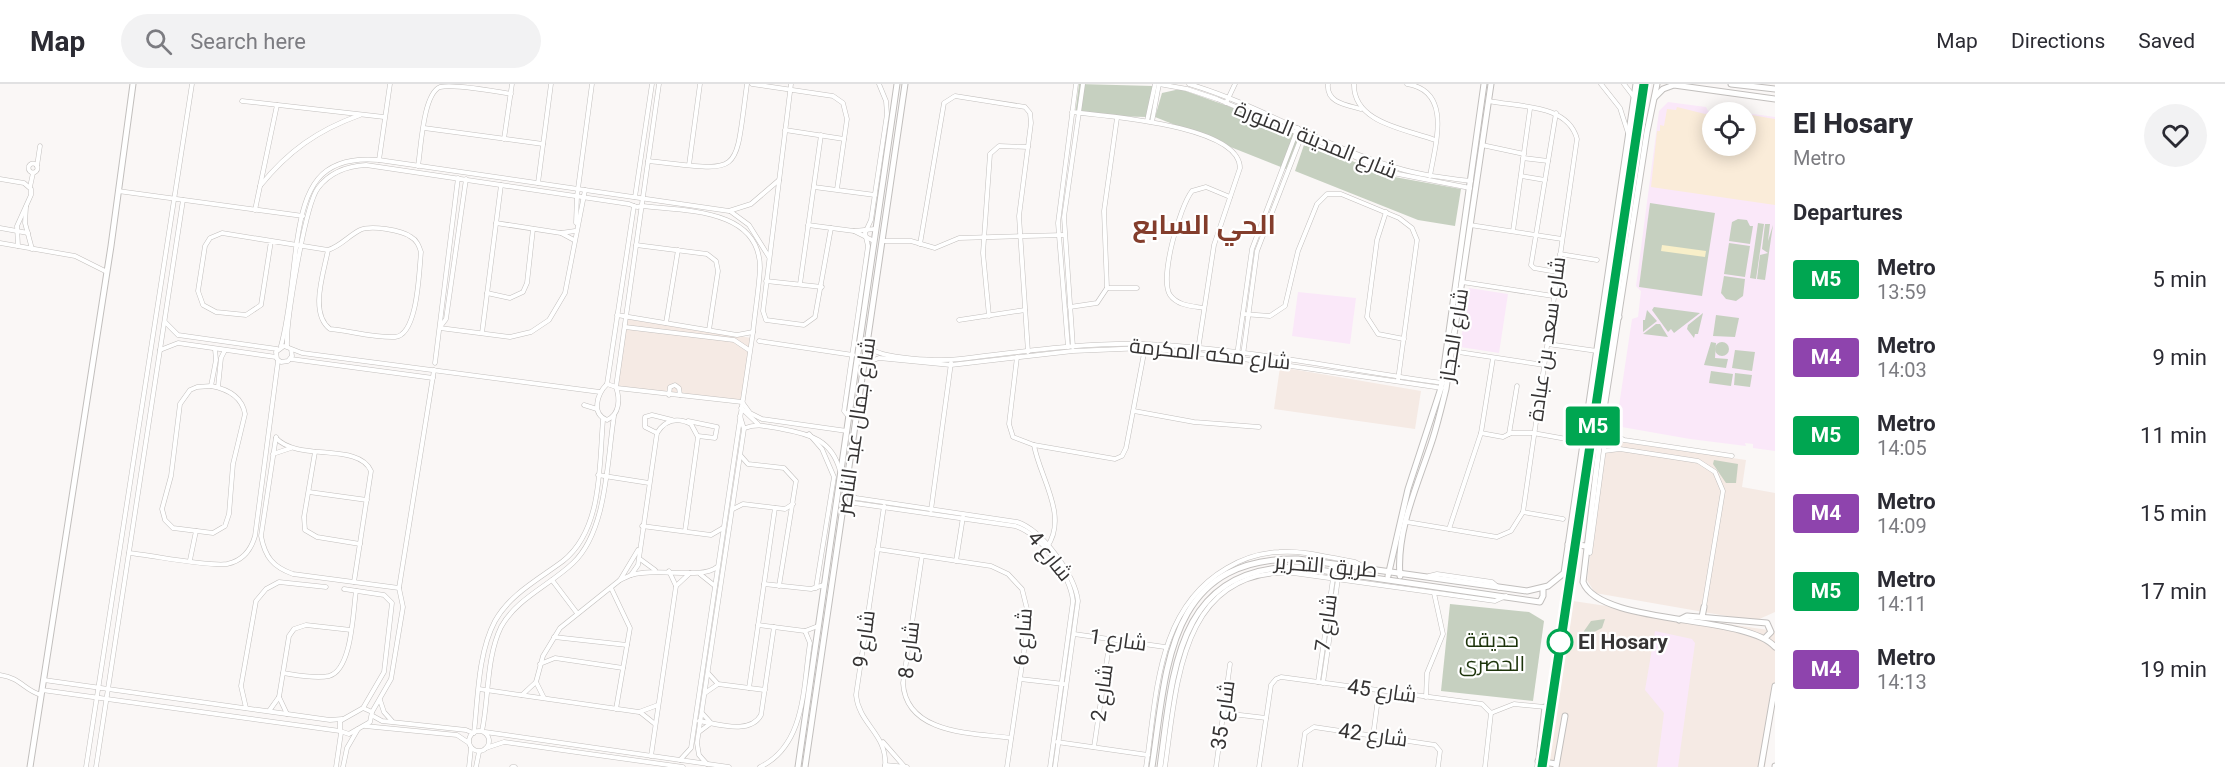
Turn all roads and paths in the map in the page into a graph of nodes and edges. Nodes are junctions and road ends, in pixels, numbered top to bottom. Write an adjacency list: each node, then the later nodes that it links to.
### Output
1 (133, 84): 94 (main road)
2 (192, 84): 100 (street)
3 (390, 84): 49 (street)
4 (512, 84): 34 (street)
5 (550, 84): 63 (street)
6 (592, 84): 91 (street)
7 (652, 84): 99 (street)
8 (659, 84): 73 (street)
9 (700, 84): 75 (street)
10 (747, 84): 75 (street)
11 (752, 84): 33 (street)
12 (791, 84): 33 (street)
13 (879, 84): 95 (street)
14 (897, 84): 66 (main road, شارع جمال عبد الناصر)
15 (905, 84): 68 (main road, شارع جمال عبد الناصر)
16 (1076, 84): 45 (street)
17 (1083, 84): 46 (street)
18 (1158, 84): 41 (street, شارع المدينة المنورة); 51 (street)
19 (1189, 84): 35 (street, شارع المدينة المنورة)
20 (1234, 84): 35 (street)
21 (1328, 84): 43 (street)
22 (1354, 84): 43 (street)
23 (1407, 84): 62 (street)
24 (1484, 84): 84 (main road, شارع الحجاز)
25 (1491, 84): 39 (main road, شارع الحجاز)
26 (1601, 84): 59 (street)
27 (1624, 84): 36 (street)
28 (1636, 84): 36 (main road)
29 (1657, 84): 40 (main road)
30 (1731, 84): 32 (main road)
31 (1673, 85): 37 (main road); 40 (main road)
32 (1775, 89)
33 (790, 90): 54 (street); 61 (street)
34 (511, 94): 52 (street); 60 (street)
35 (1228, 97): 41 (street); 53 (street, شارع المدينة المنورة)
36 (1634, 97): 59 (main road)
37 (1775, 99)
38 (242, 101): 42 (street)
39 (1489, 101): 44 (street); 64 (main road, شارع الحجاز)
40 (1652, 101): 146 (main road)
41 (1226, 103): 56 (street, شارع المدينة المنورة)
42 (277, 105): 48 (street); 87 (street)
43 (1361, 109): 62 (street)
44 (1530, 109): 47 (street); 69 (street)
45 (1072, 112): 46 (street); 126 (street)
46 (1078, 113): 50 (street); 124 (street)
47 (1556, 113): 74 (street); 129 (street, شارع سعد بن عبادة)
48 (362, 114): 49 (street); 87 (street)
49 (384, 117): 71 (street)
50 (1117, 118): 51 (street); 153 (street)
51 (1150, 122): 97 (street)
52 (424, 128): 60 (street); 76 (street)
53 (1298, 128): 55 (street, شارع المدينة المنورة); 56 (street)
54 (785, 130): 57 (street); 82 (street)
55 (1304, 131): 58 (street); 77 (street, شارع المدينة المنورة)
56 (1296, 134): 58 (street, شارع المدينة المنورة); 160 (street)
57 (821, 135): 61 (street); 89 (street)
58 (1302, 137): 90 (street, شارع المدينة المنورة); 161 (street)
59 (1629, 138): 144 (main road)
60 (504, 139): 63 (street)
61 (844, 139): 92 (street)
62 (1435, 140): 77 (street)
63 (543, 144): 85 (street)
64 (1482, 145): 69 (street); 84 (main road, شارع الحجاز)
65 (40, 146): 88 (street)
66 (888, 147): 68 (main road); 70 (main road, شارع جمال عبد الناصر)
67 (1028, 147): 127 (street); 128 (street); 135 (street)
68 (895, 148): 72 (main road, شارع جمال عبد الناصر)
69 (1524, 156): 74 (street); 78 (street)
70 (886, 159): 72 (main road); 116 (main road, شارع جمال عبد الناصر)
71 (379, 160): 76 (street); 109 (street)
72 (894, 160): 132 (main road, شارع جمال عبد الناصر)
73 (648, 161): 75 (street); 101 (street)
74 (1548, 161): 83 (street)
75 (689, 165)
76 (418, 166): 85 (street)
77 (1430, 176): 84 (street, شارع المدينة المنورة)
78 (1521, 176): 83 (street); 120 (street)
79 (458, 178): 81 (street); 109 (street); 173 (street)
80 (0, 179): 88 (street)
81 (466, 179): 86 (street); 173 (street)
82 (779, 180): 107 (street); 143 (street)
83 (1545, 180): 125 (street)
84 (1473, 181): 90 (main road, شارع الحجاز)
85 (538, 183): 91 (street)
86 (501, 184): 96 (street); 110 (street)
87 (260, 186): 106 (street)
88 (29, 187): 105 (street)
89 (814, 187): 92 (street); 112 (street)
90 (1472, 188): 113 (main road, شارع الحجاز); 212 (main road, شارع الحجاز)
91 (578, 189): 93 (street); 96 (street)
92 (837, 189): 95 (street)
93 (585, 190): 98 (street); 99 (street)
94 (118, 191): 100 (street); 147 (main road)
95 (875, 195): 123 (street)
96 (577, 196): 98 (street); 111 (street)
97 (1230, 196): 158 (street); 158 (street)
98 (584, 197): 103 (street); 111 (street)
99 (635, 197): 101 (street)
100 (174, 198): 102 (street); 359 (street)
101 (643, 198): 104 (street); 107 (street)
102 (183, 200): 106 (street); 168 (street)
103 (634, 206): 104 (street); 162 (street)
104 (642, 206): 137 (street); 175 (street)
105 (26, 207): 118 (street); 121 (street)
106 (255, 210): 109 (street)
107 (729, 211): 143 (street)
108 (1386, 212): 161 (street); 178 (street); 178 (street)
109 (304, 217): 136 (street)
110 (496, 224): 117 (street); 155 (street)
111 (577, 224): 119 (street)
112 (808, 225): 115 (street); 151 (street)
113 (1470, 225): 120 (street); 150 (main road, شارع الحجاز)
114 (0, 228): 118 (street)
115 (831, 228): 123 (street); 152 (street)
116 (876, 228): 123 (street); 133 (main road, شارع جمال عبد الناصر)
117 (533, 229): 122 (street); 155 (street)
118 (17, 231): 121 (street); 138 (street)
119 (576, 231): 122 (street); 130 (street)
120 (1513, 231): 125 (street)
121 (29, 233): 139 (street)
122 (561, 233): 130 (street)
123 (866, 233): 133 (street); 195 (street)
124 (1064, 235): 126 (street); 157 (street)
125 (1537, 235): 129 (street); 148 (street)
126 (1058, 236): 127 (street); 157 (street)
127 (1021, 237): 128 (street); 159 (street)
128 (984, 238): 135 (street); 164 (street)
129 (1562, 238): 142 (street, شارع سعد بن عبادة)
130 (574, 240): 176 (street)
131 (271, 241): 131 (street); 136 (street)
132 (883, 241): 135 (street); 181 (main road, شارع جمال عبد الناصر)
133 (874, 242): 195 (main road, شارع جمال عبد الناصر)
134 (0, 243): 138 (street)
135 (920, 244)
136 (299, 245): 140 (street); 172 (street)
137 (636, 245): 141 (street); 165 (street)
138 (18, 246): 139 (street)
139 (32, 249): 147 (street)
140 (328, 250): 140 (street)
141 (678, 250): 169 (street); 174 (street)
142 (1560, 254): 145 (street); 148 (street, شارع سعد بن عبادة)
143 (769, 258): 149 (street)
144 (1611, 259): 146 (main road); 163 (main road)
145 (1597, 260)
146 (1626, 261): 166 (main road)
147 (107, 272): 351 (main road)
148 (1557, 272): 156 (street, شارع سعد بن عبادة)
149 (766, 281): 151 (street); 152 (street)
150 (1462, 282): 156 (street); 192 (main road, شارع الحجاز)
151 (800, 285): 152 (street)
152 (822, 287)
153 (1107, 288): 154 (street); 157 (street)
154 (1137, 288)
155 (487, 293): 176 (street)
156 (1554, 296): 180 (street, شارع سعد بن عبادة)
157 (1067, 308): 182 (street); 186 (street)
158 (1204, 308): 191 (street)
159 (1025, 310): 164 (street); 194 (street)
160 (1242, 314): 161 (street); 197 (street)
161 (1248, 314): 199 (street)
162 (617, 315): 165 (street); 210 (street)
163 (1603, 315): 166 (main road); 193 (main road)
164 (989, 316): 167 (street)
165 (627, 317): 169 (street); 171 (street)
166 (1619, 317): 228 (main road)
167 (959, 320)
168 (164, 321): 184 (street); 189 (street)
169 (666, 323): 170 (street)
170 (676, 325): 174 (street); 177 (street)
171 (625, 327): 177 (street); 215 (street)
172 (287, 328): 184 (street); 185 (street)
173 (440, 328): 176 (street); 203 (street)
174 (709, 330): 175 (street)
175 (753, 332): 190 (street)
176 (482, 333)
177 (675, 333): 190 (street)
178 (1404, 339): 209 (street)
179 (759, 341): 195 (street)
180 (1548, 344): 193 (street); 206 (street, شارع سعد بن عبادة)
181 (868, 346): 196 (street, شارع مكه المكرمة); 204 (main road, شارع جمال عبد الناصر)
182 (1073, 347): 186 (street, شارع مكه المكرمة); 191 (street, شارع مكه المكرمة)
183 (215, 348): 188 (street); 189 (street); 211 (street)
184 (279, 348): 185 (street); 201 (street)
185 (289, 348): 202 (street); 207 (street)
186 (1068, 348): 194 (street, شارع مكه المكرمة)
187 (1145, 348): 191 (street, شارع مكه المكرمة); 198 (street, شارع مكه المكرمة); 222 (street)
188 (225, 350): 201 (street); 214 (street)
189 (160, 351): 284 (street)
190 (750, 351): 220 (street)
191 (1198, 351): 197 (street, شارع مكه المكرمة)
192 (1452, 351): 200 (street); 212 (main road, شارع الحجاز)
193 (1597, 351): 278 (main road)
194 (1028, 352): 205 (street, شارع مكه المكرمة)
195 (855, 355): 232 (main road, شارع جمال عبد الناصر)
196 (879, 356): 204 (street, شارع مكه المكرمة); 205 (street, شارع مكه المكرمة)
197 (1237, 356): 199 (street, شارع مكه المكرمة)
198 (1017, 357): 205 (street, شارع مكه المكرمة); 240 (street)
199 (1243, 357): 209 (street, شارع مكه المكرمة)
200 (1492, 358): 206 (street); 234 (street)
201 (277, 359): 202 (street); 288 (street)
202 (291, 359): 208 (street)
203 (435, 363)
204 (866, 363): 254 (main road, شارع جمال عبد الناصر)
205 (952, 363): 265 (street)
206 (1544, 365): 237 (street, شارع سعد بن عبادة)
207 (434, 370): 208 (street); 216 (street)
208 (433, 378): 312 (street)
209 (1398, 380): 212 (street, شارع مكه المكرمة)
210 (607, 384): 215 (street); 216 (street)
211 (211, 386): 214 (street); 274 (street)
212 (1444, 386): 270 (main road, شارع الحجاز); 295 (main road, شارع الحجاز)
213 (1516, 386): 236 (street)
214 (218, 387): 274 (street)
215 (616, 388): 217 (street); 223 (street)
216 (600, 392): 221 (street)
217 (669, 395): 218 (street); 218 (street)
218 (680, 395): 220 (street)
219 (584, 405): 221 (street)
220 (741, 405): 224 (street); 229 (street); 232 (street)
221 (597, 409): 225 (street)
222 (1134, 411): 230 (street); 240 (street)
223 (614, 416): 225 (street); 250 (street)
224 (740, 416): 231 (street); 257 (street)
225 (603, 420): 249 (street)
226 (673, 420): 227 (street); 233 (street); 233 (street)
227 (684, 421): 238 (street); 238 (street)
228 (1605, 424): 242 (street); 246 (street); 280 (main road)
229 (759, 425): 231 (street); 235 (street)
230 (1259, 427)
231 (744, 429): 245 (street)
232 (848, 431): 251 (main road, شارع جمال عبد الناصر)
233 (657, 433): 252 (street)
234 (1481, 433): 236 (street); 273 (street)
235 (809, 434): 251 (street); 314 (street)
236 (1509, 434): 237 (street)
237 (1533, 434): 239 (street); 266 (street, شارع سعد بن عبادة)
238 (698, 436): 275 (street)
239 (1572, 440)
240 (1034, 445): 281 (street)
241 (292, 448): 243 (street); 244 (street); 244 (street)
242 (1604, 451): 285 (street); 324 (street)
243 (315, 452): 253 (street); 256 (street)
244 (273, 454): 305 (street)
245 (740, 455): 247 (street); 248 (street)
246 (1732, 456)
247 (748, 464): 248 (street); 259 (street)
248 (738, 471): 255 (street)
249 (598, 475): 250 (street); 362 (street)
250 (605, 476): 252 (street); 302 (street)
251 (841, 478): 307 (main road, شارع جمال عبد الناصر)
252 (649, 483): 271 (street)
253 (309, 492): 256 (street); 277 (street)
254 (847, 493): 260 (main road, شارع جمال عبد الناصر); 261 (street, شارع 4)
255 (734, 496): 257 (street); 258 (street)
256 (367, 500): 277 (street)
257 (730, 501): 263 (street); 272 (street)
258 (742, 504): 262 (street); 263 (street)
259 (793, 504): 264 (street); 268 (street)
260 (845, 505): 261 (street, شارع 4); 352 (main road, شارع جمال عبد الناصر)
261 (884, 505): 265 (street, شارع 4); 282 (street, شارع 9)
262 (775, 508): 264 (street); 306 (street)
263 (732, 509): 347 (street)
264 (785, 509): 268 (street)
265 (930, 512): 267 (street, شارع 4)
266 (1522, 512): 269 (street); 273 (street)
267 (963, 516): 281 (street, شارع 4); 289 (street)
268 (791, 517): 310 (street)
269 (1563, 519)
270 (1407, 522): 273 (street); 298 (main road, شارع الحجاز)
271 (642, 526): 275 (street); 283 (street)
272 (723, 528): 276 (street); 279 (street)
273 (1449, 529)
274 (196, 531): 288 (street)
275 (685, 531): 276 (street)
276 (711, 535): 279 (street)
277 (360, 544): 305 (street)
278 (1568, 544): 280 (main road); 315 (main road)
279 (721, 546): 291 (street)
280 (1586, 546): 327 (main road)
281 (1046, 548): 333 (street, شارع 4)
282 (877, 549): 286 (street, شارع 6); 406 (street, شارع 9)
283 (639, 550): 287 (street); 303 (street)
284 (129, 553): 288 (street); 361 (street)
285 (1590, 553)
286 (922, 556): 289 (street, شارع 6); 405 (street, شارع 8)
287 (640, 559): 293 (street); 299 (street)
288 (189, 560)
289 (956, 561): 349 (street, شارع 6)
290 (1337, 565): 292 (main road, طريق التحرير); 300 (street, شارع 7); 323 (main road, طريق التحرير)
291 (718, 566): 297 (street); 309 (street)
292 (1368, 569): 295 (main road, طريق التحرير); 322 (street)
293 (656, 570): 294 (street); 299 (street)
294 (669, 571): 296 (street); 308 (street)
295 (1388, 572): 298 (main road, طريق التحرير); 301 (main road, شارع الحجاز)
296 (690, 573): 297 (street); 308 (street)
297 (699, 573): 309 (street)
298 (1399, 573): 304 (main road, شارع الحجاز); 315 (main road, طريق التحرير)
299 (631, 574): 303 (street)
300 (1336, 575): 301 (main road, طريق التحرير); 318 (street); 355 (street, شارع 7); 439 (main road, طريق التحرير); 440 (street)
301 (1387, 579): 304 (main road, طريق التحرير)
302 (552, 580): 325 (street); 364 (street)
303 (620, 580): 313 (street)
304 (1400, 581): 319 (main road, طريق التحرير)
305 (354, 582): 312 (street)
306 (764, 584): 310 (street); 328 (street)
307 (824, 585): 314 (street); 329 (main road, شارع جمال عبد الناصر)
308 (676, 586): 378 (street)
309 (715, 586): 394 (street)
310 (779, 586): 314 (street)
311 (326, 587): 381 (street)
312 (399, 588): 320 (street)
313 (611, 588): 325 (street); 338 (street)
314 (816, 588)
315 (1543, 588): 319 (main road, طريق التحرير)
316 (344, 589): 317 (street)
317 (356, 591): 321 (street); 331 (street)
318 (1434, 593): 319 (street); 373 (street)
319 (1506, 596)
320 (401, 600): 321 (street); 377 (street)
321 (392, 603): 382 (street)
322 (1187, 603): 323 (main road); 339 (street)
323 (1194, 605): 353 (main road, طريق التحرير)
324 (1704, 607): 326 (main road)
325 (577, 613): 334 (street)
326 (1702, 617): 327 (main road); 336 (main road)
327 (1678, 620): 336 (main road)
328 (758, 624): 330 (street); 360 (street)
329 (818, 626): 332 (street); 335 (main road, شارع جمال عبد الناصر)
330 (774, 627): 332 (street); 363 (street)
331 (351, 630): 346 (street); 346 (street)
332 (805, 631): 335 (street); 430 (street)
333 (1072, 634): 337 (street, شارع 1); 357 (street, شارع 4)
334 (553, 637): 338 (street); 341 (street)
335 (816, 638): 350 (main road, شارع جمال عبد الناصر)
336 (1765, 638): 340 (main road)
337 (1110, 639): 339 (street, شارع 1); 409 (street, شارع 2)
338 (627, 645): 345 (street)
339 (1165, 647): 353 (street)
340 (1775, 647)
341 (546, 648): 342 (street); 343 (street)
342 (555, 658): 343 (street); 345 (street)
343 (540, 664): 354 (street)
344 (1230, 664): 387 (street, شارع 35)
345 (623, 668): 383 (street)
346 (283, 673): 372 (street)
347 (707, 673): 356 (street); 367 (street)
348 (0, 675): 366 (street)
349 (1020, 678): 357 (street); 405 (street, شارع 6)
350 (810, 679): 352 (main road); 369 (main road, شارع جمال عبد الناصر)
351 (44, 680): 359 (street); 366 (main road)
352 (818, 680): 371 (main road, شارع جمال عبد الناصر)
353 (1162, 681): 413 (street); 438 (main road, طريق التحرير)
354 (536, 682): 368 (street); 376 (street)
355 (1320, 682): 365 (street, شارع 45); 392 (street, شارع 45)
356 (718, 684): 360 (street); 367 (street)
357 (1065, 684): 407 (street, شارع 4)
358 (1775, 686): 446 (main road)
359 (98, 687): 361 (street); 370 (street)
360 (748, 688): 363 (street)
361 (107, 689): 374 (street); 375 (street)
362 (479, 689): 364 (street); 403 (street)
363 (765, 690): 396 (street)
364 (489, 691): 368 (street); 401 (street)
365 (1379, 691): 373 (street, شارع 45); 404 (street)
366 (42, 692): 370 (street); 421 (main road)
367 (704, 693): 386 (street)
368 (522, 695): 376 (street)
369 (808, 695): 371 (main road); 431 (main road, شارع جمال عبد الناصر)
370 (96, 696): 374 (street); 422 (street)
371 (816, 696): 432 (main road, شارع جمال عبد الناصر)
372 (279, 697): 384 (street); 389 (street)
373 (1426, 697): 388 (street, شارع 45)
374 (106, 698): 379 (street); 423 (street)
375 (173, 698): 379 (street); 381 (street)
376 (545, 698): 383 (street)
377 (380, 700): 390 (street); 395 (street)
378 (658, 705): 385 (street); 397 (street)
379 (172, 707): 400 (street)
380 (1545, 707): 388 (street); 418 (main road)
381 (246, 708): 384 (street)
382 (363, 708): 390 (street); 393 (street)
383 (616, 709): 385 (street)
384 (269, 711): 389 (street)
385 (639, 712): 397 (street)
386 (702, 712): 394 (street); 396 (street)
387 (1223, 713): 392 (street); 441 (street, شارع 35)
388 (1491, 713): 445 (street)
389 (287, 714): 393 (street)
390 (373, 714): 395 (street); 398 (street)
391 (1565, 716): 419 (main road)
392 (1266, 718): 442 (street)
393 (342, 719): 400 (street)
394 (698, 721): 396 (street); 402 (street); 416 (street)
395 (392, 722): 403 (street)
396 (711, 723): 402 (street)
397 (655, 724): 414 (street)
398 (365, 726): 399 (street); 408 (street)
399 (359, 729): 400 (street); 425 (street)
400 (341, 732): 424 (street)
401 (483, 732): 403 (street); 410 (street); 412 (street)
402 (699, 732): 417 (street)
403 (473, 733): 408 (street)
404 (1373, 735): 443 (street, شارع 42); 444 (street, شارع 42)
405 (1011, 738): 434 (street, شارع 6)
406 (882, 741): 420 (street); 433 (street, شارع 9)
407 (1056, 742): 409 (street); 435 (street, شارع 4); 436 (street, شارع 4)
408 (470, 745): 411 (street); 426 (street)
409 (1094, 747): 413 (street)
410 (486, 748): 411 (street); 415 (street)
411 (479, 752): 427 (street)
412 (634, 754): 414 (street); 415 (street)
413 (1148, 754): 437 (street)
414 (651, 756): 416 (street)
415 (633, 760): 428 (street)
416 (680, 760): 417 (street)
417 (707, 764): 429 (street)
418 (1538, 764): 419 (main road)
419 (1556, 765)
420 (885, 766): 433 (street)
421 (30, 767)
422 (86, 767)
423 (96, 767)
424 (336, 767)
425 (343, 767)
426 (469, 767)
427 (476, 767)
428 (683, 767)
429 (729, 767)
430 (760, 767)
431 (798, 767)
432 (806, 767)
433 (906, 767)
434 (1007, 767)
435 (1050, 767)
436 (1055, 767)
437 (1146, 767)
438 (1152, 767)
439 (1160, 767)
440 (1165, 767)
441 (1216, 767)
442 (1259, 767)
443 (1300, 767)
444 (1438, 767)
445 (1485, 767)
446 (1761, 767)

